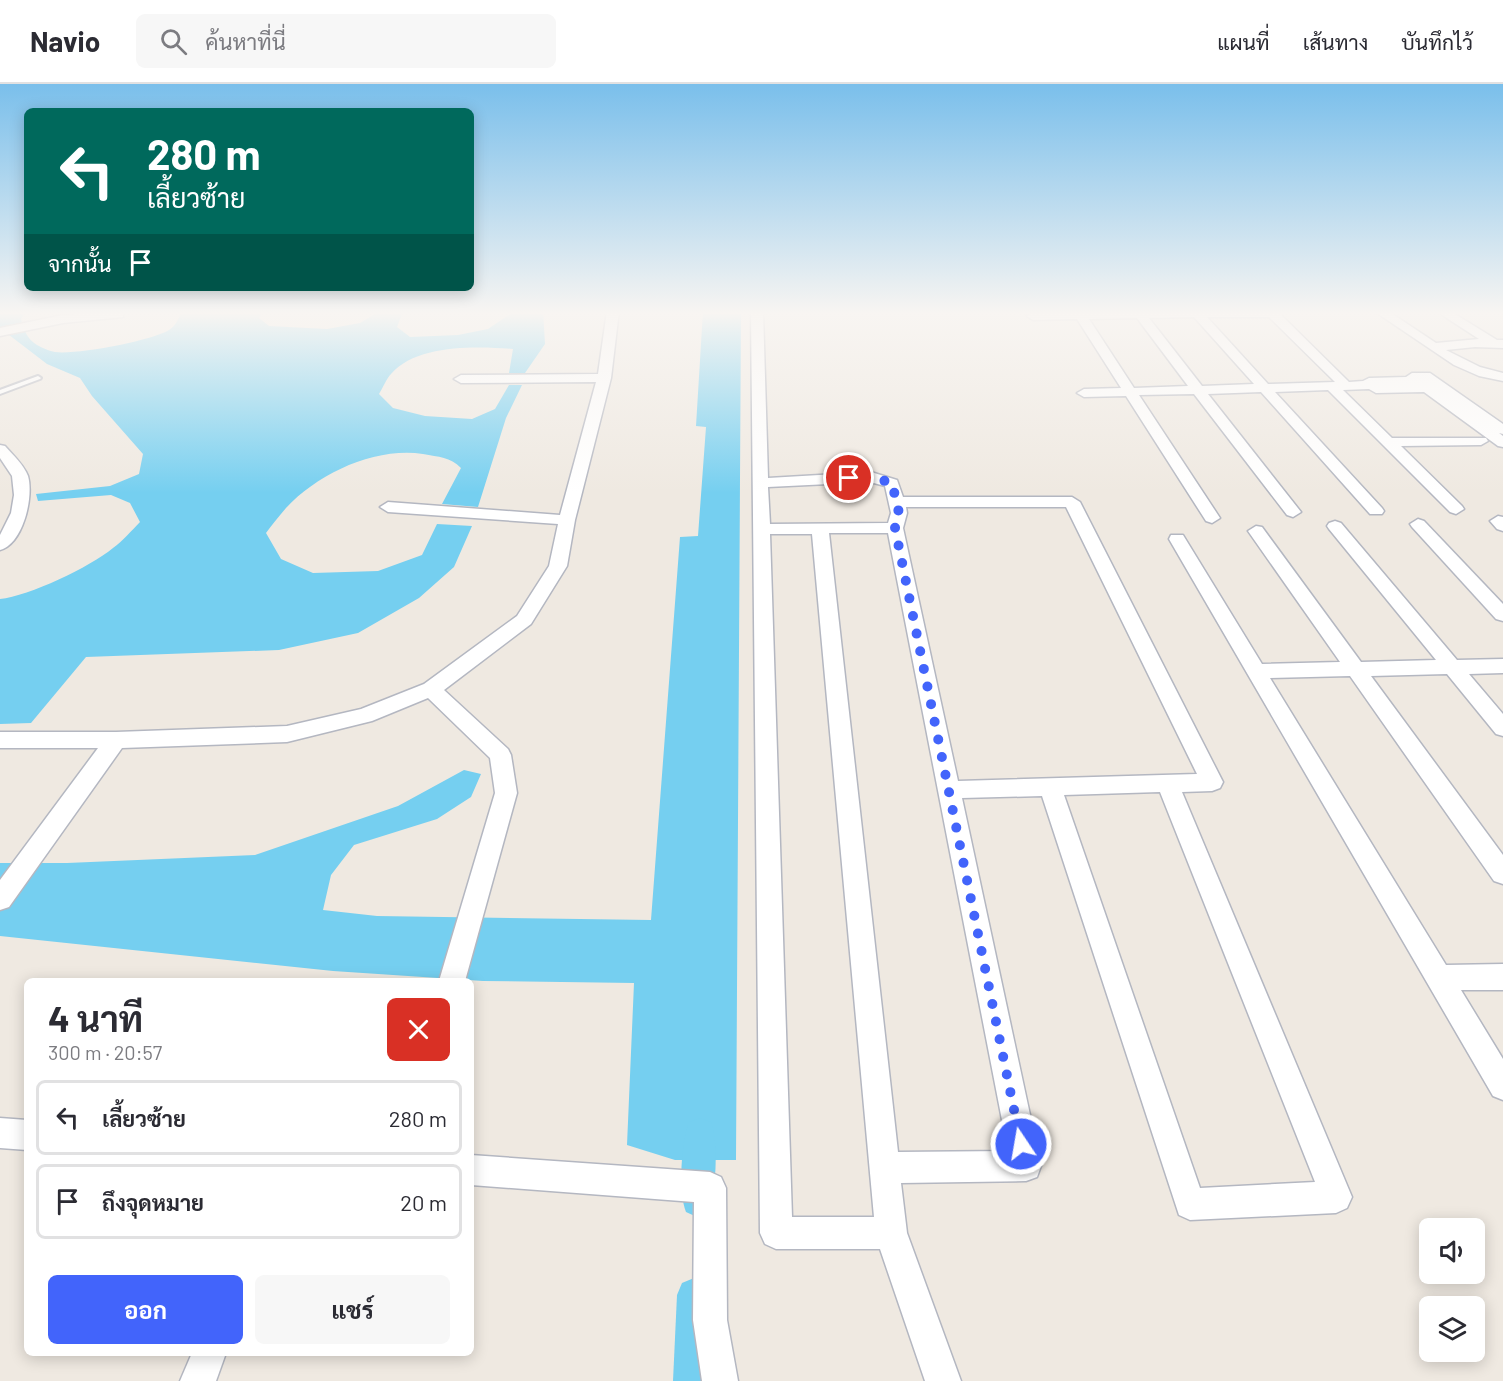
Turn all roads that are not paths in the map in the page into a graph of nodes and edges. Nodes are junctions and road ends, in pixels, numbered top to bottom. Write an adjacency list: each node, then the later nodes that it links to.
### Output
1 (605, 372): 11 (street)
2 (758, 372): 29 (street)
3 (1117, 372): 20 (street)
4 (1184, 372): 17 (street)
5 (1251, 372): 16 (street)
6 (1331, 372): 15 (street)
7 (1476, 372): 8 (street)
8 (1485, 375): 9 (street); 18 (street)
9 (1503, 377)
10 (38, 378): 19 (lane)
11 (604, 378): 12 (street); 36 (street)
12 (461, 379)
13 (1423, 384): 15 (street); 23 (street); 26 (street)
14 (1331, 386): 15 (street); 16 (street); 25 (street)
15 (1346, 386)
16 (1266, 388): 17 (street); 33 (street)
17 (1199, 390): 20 (street); 34 (street)
18 (1503, 390)
19 (0, 392)
20 (1130, 392): 21 (street); 35 (street)
21 (1084, 393)
22 (1432, 406): 24 (street)
23 (1503, 430)
24 (1481, 441): 25 (street); 28 (street)
25 (1388, 442): 32 (street)
26 (1503, 443)
27 (0, 449): 44 (street)
28 (1503, 458)
29 (761, 483): 30 (street); 40 (street)
30 (897, 502): 39 (street); 54 (street)
31 (388, 507): 36 (street)
32 (1456, 509)
33 (1376, 511)
34 (1293, 512)
35 (1212, 518)
36 (567, 520): 50 (street)
37 (1418, 524): 45 (street)
38 (1335, 526): 47 (street)
39 (895, 528): 41 (street); 56 (street)
40 (762, 529): 41 (street); 67 (street)
41 (820, 529): 65 (street)
42 (1256, 531): 48 (street)
43 (1177, 539): 49 (street)
44 (0, 546)
45 (1503, 615)
46 (1503, 666): 47 (street)
47 (1453, 667): 48 (street); 51 (street)
48 (1355, 669): 49 (street); 57 (street)
49 (1255, 671): 61 (street)
50 (431, 689): 52 (street); 60 (street)
51 (1503, 728)
52 (116, 740): 53 (street); 58 (street)
53 (0, 741)
54 (1167, 783): 55 (street); 55 (street)
55 (1050, 786): 56 (street)
56 (948, 790): 65 (street)
57 (1503, 874)
58 (0, 899)
59 (1503, 977): 61 (street)
60 (453, 978)
61 (1439, 978): 62 (street)
62 (1503, 1086)
63 (0, 1133): 64 (street)
64 (24, 1136)
65 (884, 1168): 67 (street)
66 (474, 1170): 70 (street)
67 (891, 1233): 71 (street)
68 (208, 1356): 69 (street)
69 (198, 1381)
70 (720, 1381)
71 (943, 1381)

